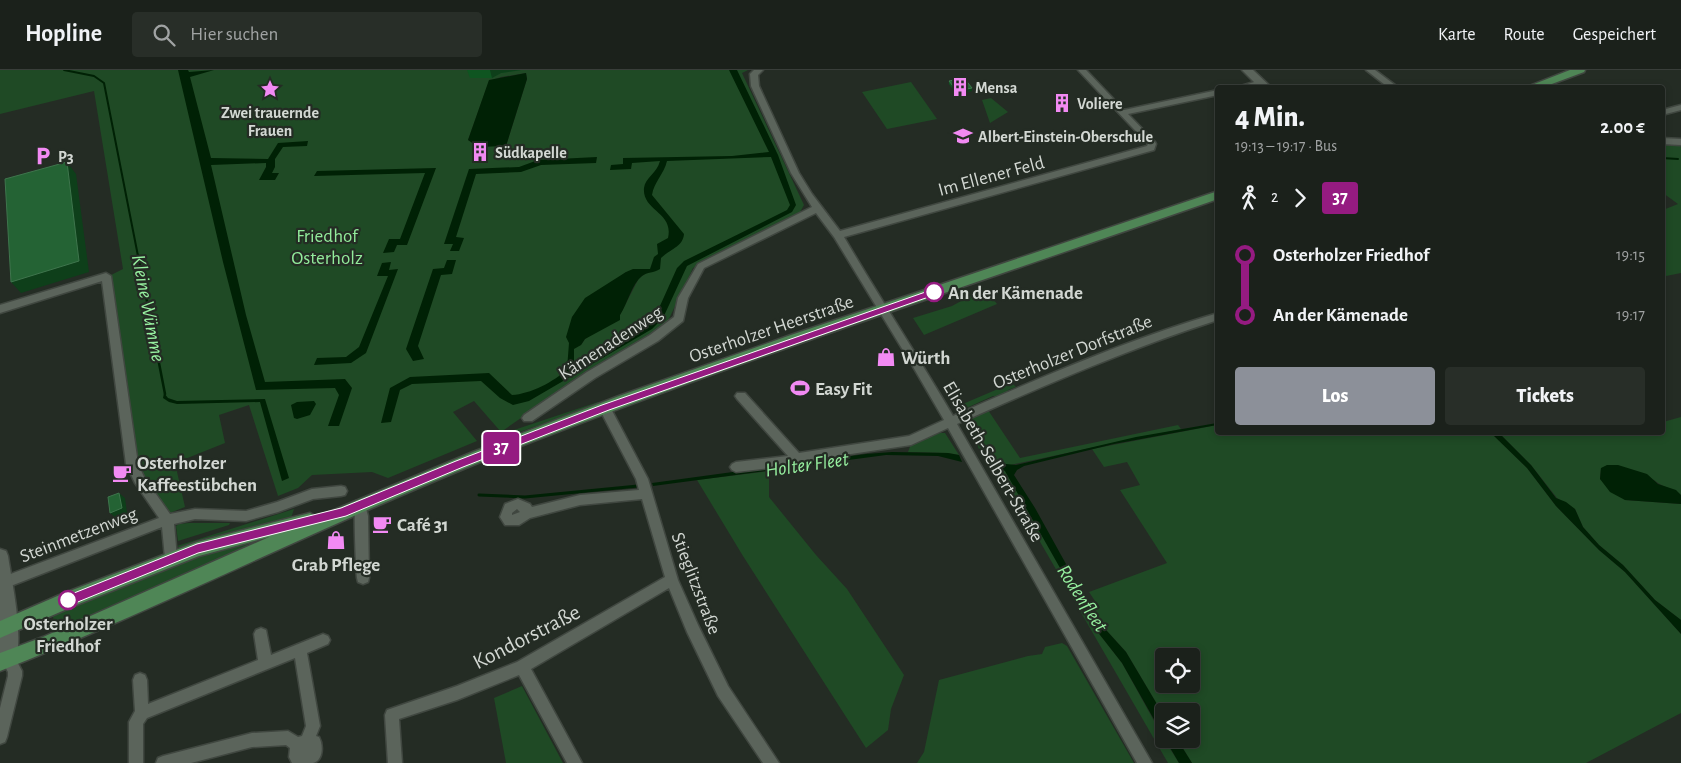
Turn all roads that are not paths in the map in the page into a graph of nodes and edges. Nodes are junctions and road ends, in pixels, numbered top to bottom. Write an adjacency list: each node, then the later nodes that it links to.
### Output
1 (759, 70): 16 (street)
2 (1082, 70): 12 (street)
3 (1247, 70): 6 (main road)
4 (1370, 70): 7 (street)
5 (1580, 70): 8 (main road)
6 (1264, 85)
7 (1391, 85)
8 (1537, 85)
9 (1215, 93): 12 (street)
10 (1681, 107): 11 (street)
11 (1665, 112)
12 (1123, 113): 17 (street, Im Ellener Feld)
13 (1665, 141): 14 (street)
14 (1681, 142)
15 (1215, 196): 19 (main road, Osterholzer Heerstraße)
16 (818, 208): 17 (street); 23 (street, Kämenadenweg)
17 (838, 235): 19 (street)
18 (0, 309): 31 (street, Steinmetzenweg)
19 (883, 310): 22 (main road, Osterholzer Heerstraße); 24 (street, Elisabeth-Selbert-Straße)
20 (1215, 317): 24 (street, Osterholzer Dorfstraße)
21 (742, 396): 25 (street)
22 (606, 408): 28 (street, Stieglitzstraße); 29 (main road, Osterholzer Heerstraße)
23 (528, 418)
24 (950, 421): 25 (street, Osterholzer Dorfstraße); 57 (street, Elisabeth-Selbert-Straße)
25 (796, 457): 26 (street, Osterholzer Dorfstraße)
26 (736, 467)
27 (341, 491): 31 (street, Steinmetzenweg)
28 (646, 494): 30 (street); 38 (street, Stieglitzstraße)
29 (360, 505): 32 (main road, Osterholzer Heerstraße); 37 (street)
30 (526, 514)
31 (167, 520): 36 (street, Steinmetzenweg); 39 (street, Steinmetzenweg)
32 (290, 531): 33 (main road); 34 (main road)
33 (251, 534): 34 (main road); 36 (main road)
34 (249, 555): 44 (main road)
35 (0, 556): 39 (main road)
36 (171, 558): 40 (main road)
37 (363, 578)
38 (672, 580): 46 (street, Kondorstraße); 56 (street, Stieglitzstraße)
39 (4, 583): 40 (main road)
40 (4, 628): 44 (main road)
41 (261, 634): 45 (street)
42 (323, 640): 43 (street)
43 (300, 649): 45 (street); 50 (street)
44 (3, 657): 49 (street)
45 (265, 663): 48 (street)
46 (522, 667): 54 (street, Kondorstraße); 55 (street)
47 (140, 680): 48 (street)
48 (142, 713): 52 (street)
49 (0, 737)
50 (303, 743): 51 (street); 53 (street)
51 (305, 761)
52 (136, 763)
53 (162, 763)
54 (395, 763)
55 (575, 763)
56 (772, 763)
57 (1145, 763)

